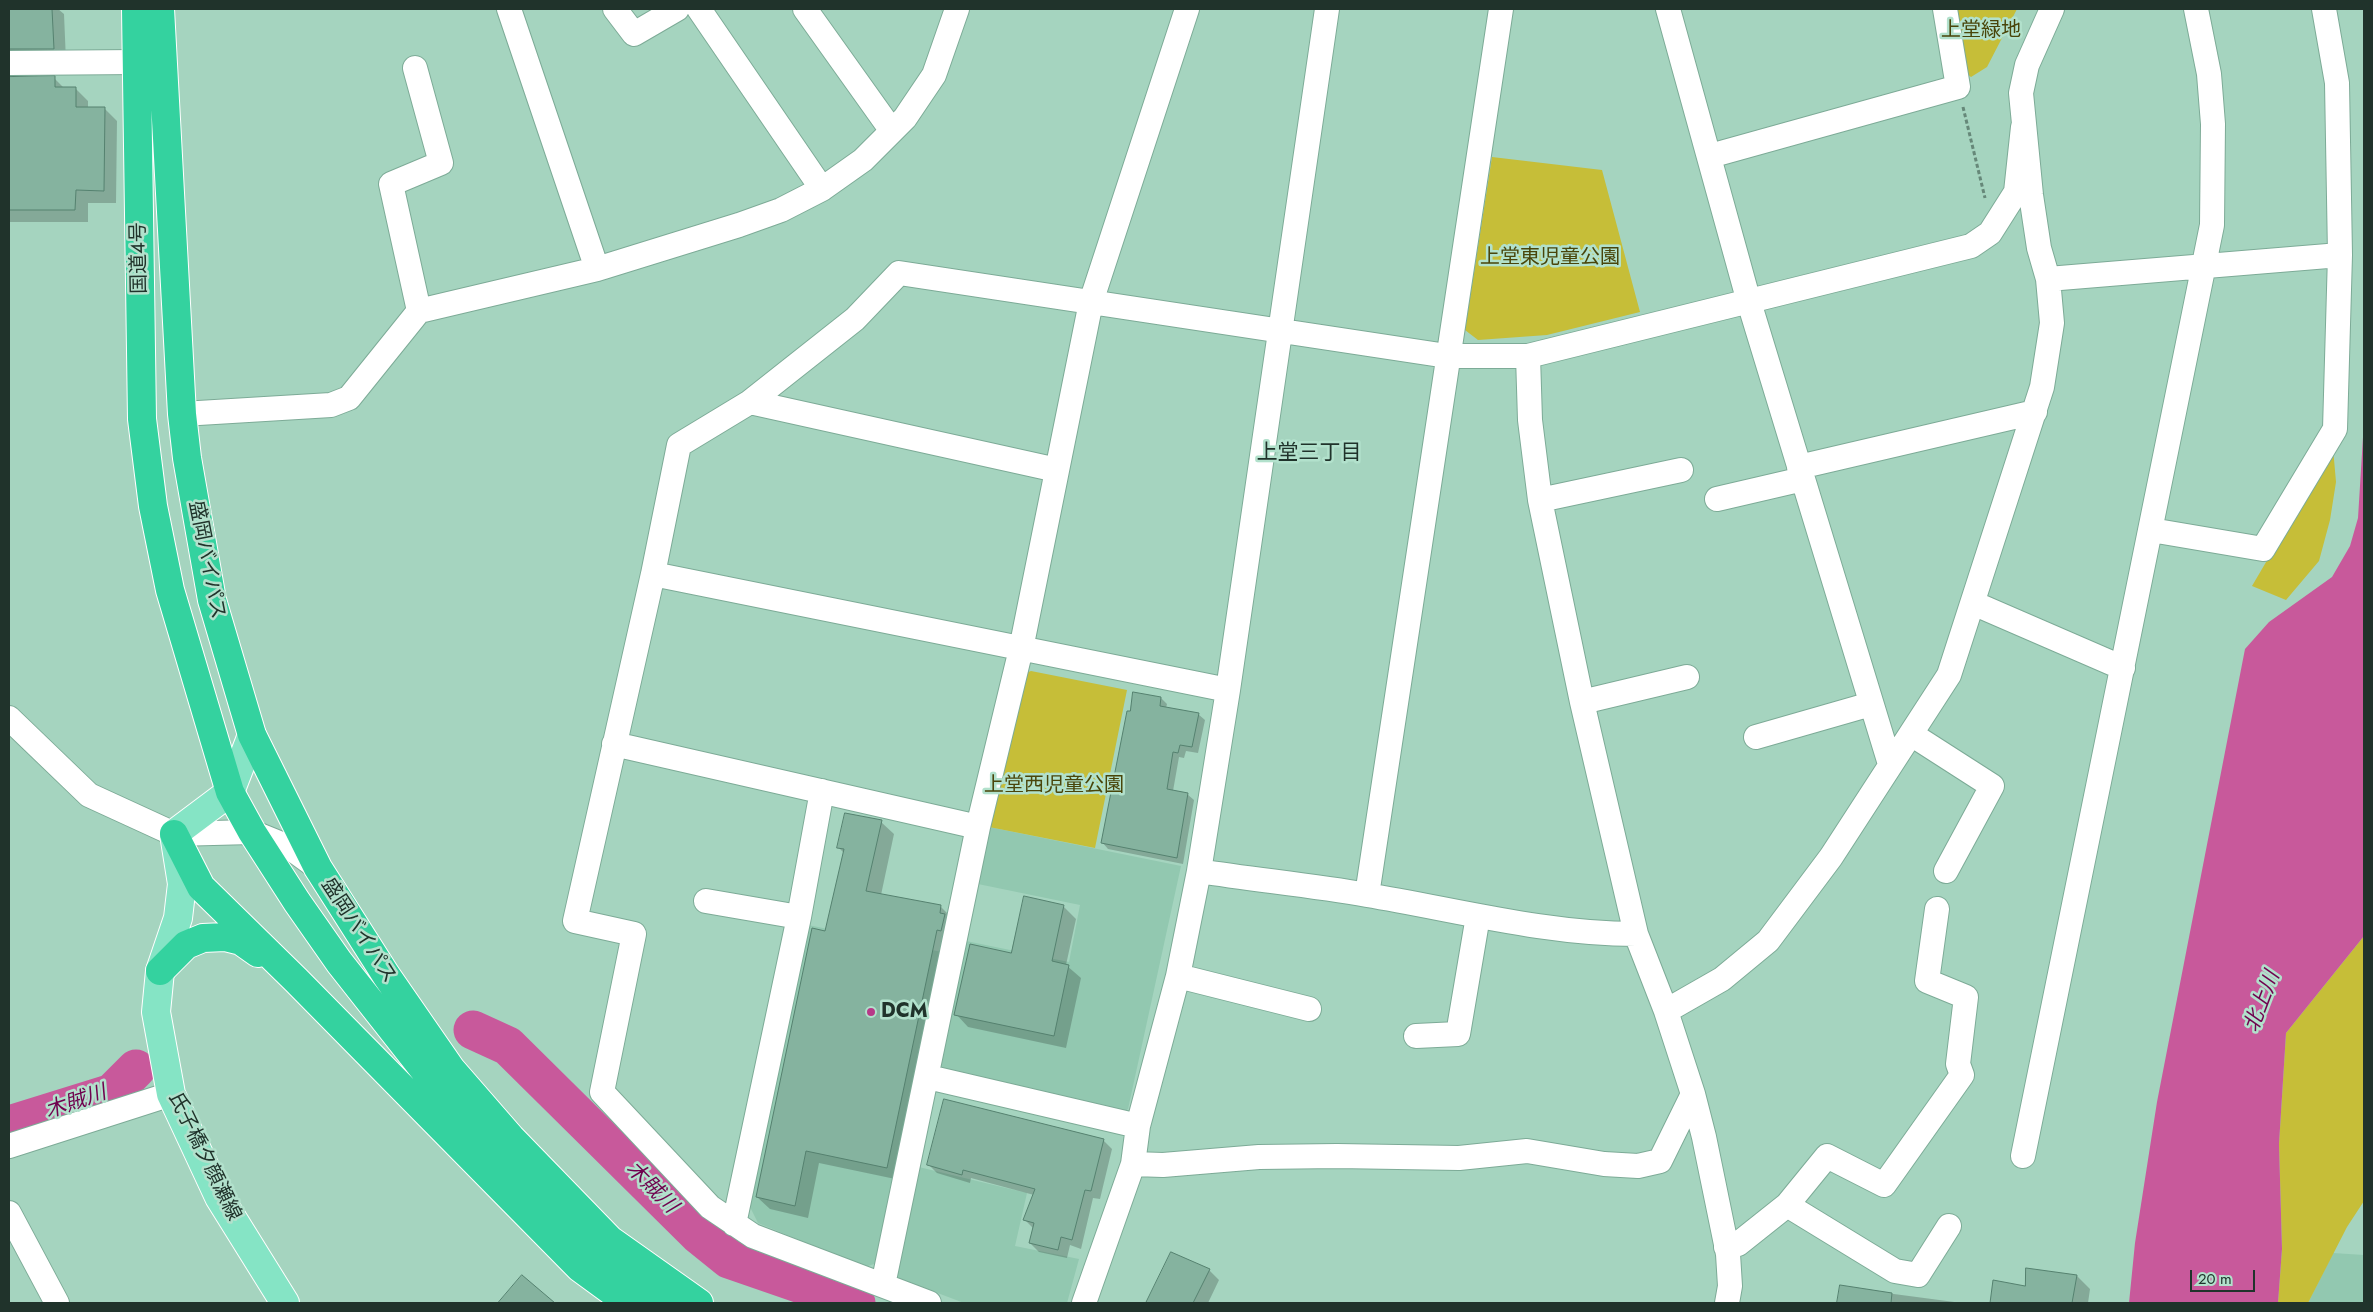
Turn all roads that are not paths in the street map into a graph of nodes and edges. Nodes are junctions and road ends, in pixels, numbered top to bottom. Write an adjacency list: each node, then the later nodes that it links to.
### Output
1 (136, 9): 17 (highway, 国道4号)
2 (160, 9): 36 (highway, 国道4号)
3 (509, 9): 26 (street)
4 (616, 9): 5 (street)
5 (677, 9)
6 (699, 9): 23 (street)
7 (805, 9): 21 (street)
8 (957, 9): 21 (street)
9 (1187, 9): 28 (street)
10 (1327, 9): 31 (street)
11 (1501, 9): 32 (street)
12 (1668, 9): 22 (street)
13 (1945, 9): 22 (street)
14 (2052, 9): 20 (street)
15 (2196, 9): 25 (street)
16 (2324, 9): 24 (street)
17 (138, 62): 18 (street); 43 (highway, 国道4号)
18 (9, 63)
19 (415, 68): 30 (street)
20 (2023, 128): 27 (street); 29 (street)
21 (892, 131): 23 (street)
22 (1710, 156): 29 (street)
23 (822, 189): 26 (street)
24 (2340, 255): 25 (street); 44 (street)
25 (2202, 267): 27 (street); 44 (street)
26 (597, 269): 30 (street)
27 (2048, 279): 35 (street)
28 (1090, 302): 31 (street); 34 (street); 38 (street)
29 (1749, 302): 33 (street); 40 (street)
30 (419, 311): 36 (street)
31 (1279, 332): 32 (street); 50 (street)
32 (1447, 356): 33 (street); 67 (street)
33 (1528, 356): 42 (street)
34 (750, 402): 38 (street); 45 (street)
35 (2035, 412): 40 (street); 46 (street)
36 (182, 414): 37 (highway, 国道4号)
37 (187, 458): 55 (highway, 盛岡バイパス)
38 (1057, 470): 47 (street)
39 (1681, 470): 42 (street)
40 (1801, 473): 41 (street); 52 (street)
41 (1717, 499)
42 (1540, 500): 51 (street)
43 (153, 506): 60 (highway, 盛岡バイパス)
44 (2151, 530): 48 (street)
45 (653, 574): 47 (street); 57 (street)
46 (1973, 603): 48 (street); 54 (street)
47 (1021, 649): 50 (street); 61 (street)
48 (2122, 668): 84 (street)
49 (1686, 677): 51 (street)
50 (1228, 690): 65 (street)
51 (1582, 702): 72 (street)
52 (1871, 704): 56 (street); 58 (street)
53 (9, 718): 63 (street)
54 (1911, 734): 58 (street); 66 (street)
55 (252, 735): 60 (main road); 64 (highway, 盛岡バイパス)
56 (1756, 738)
57 (614, 744): 59 (street); 88 (street)
58 (1890, 764): 77 (street)
59 (822, 791): 61 (street); 71 (street)
60 (230, 792): 62 (highway, 盛岡バイパス); 63 (main road)
61 (978, 826): 79 (street)
62 (252, 832): 63 (street); 64 (street); 95 (highway, 盛岡バイパス)
63 (174, 834): 73 (main road, 氏子橋夕顔瀬線); 75 (highway)
64 (318, 868): 96 (highway, 盛岡バイパス)
65 (1199, 871): 67 (street); 74 (street)
66 (1946, 871)
67 (1367, 895): 70 (street)
68 (706, 901): 71 (street)
69 (1937, 909): 86 (street)
70 (1478, 916): 72 (street); 78 (street)
71 (799, 918): 88 (street)
72 (1636, 934): 77 (street)
73 (160, 971): 75 (highway); 80 (main road, 氏子橋夕顔瀬線)
74 (1178, 976): 76 (street); 82 (street)
75 (296, 980): 94 (highway)
76 (1309, 1009)
77 (1666, 1011): 81 (street)
78 (1416, 1036)
79 (928, 1077): 82 (street); 91 (street)
80 (171, 1094): 83 (street); 93 (main road, 氏子橋夕顔瀬線)
81 (1693, 1094): 85 (street); 90 (street)
82 (1138, 1126): 85 (street)
83 (9, 1146)
84 (2023, 1156)
85 (1133, 1164): 98 (street)
86 (1787, 1205): 89 (street); 90 (street)
87 (9, 1212): 92 (street)
88 (734, 1224): 91 (street)
89 (1949, 1226)
90 (1726, 1247): 99 (street)
91 (883, 1285): 97 (street)
92 (57, 1303)
93 (285, 1303)
94 (628, 1303)
95 (659, 1303)
96 (699, 1303)
97 (929, 1303)
98 (1084, 1303)
99 (1727, 1303)

